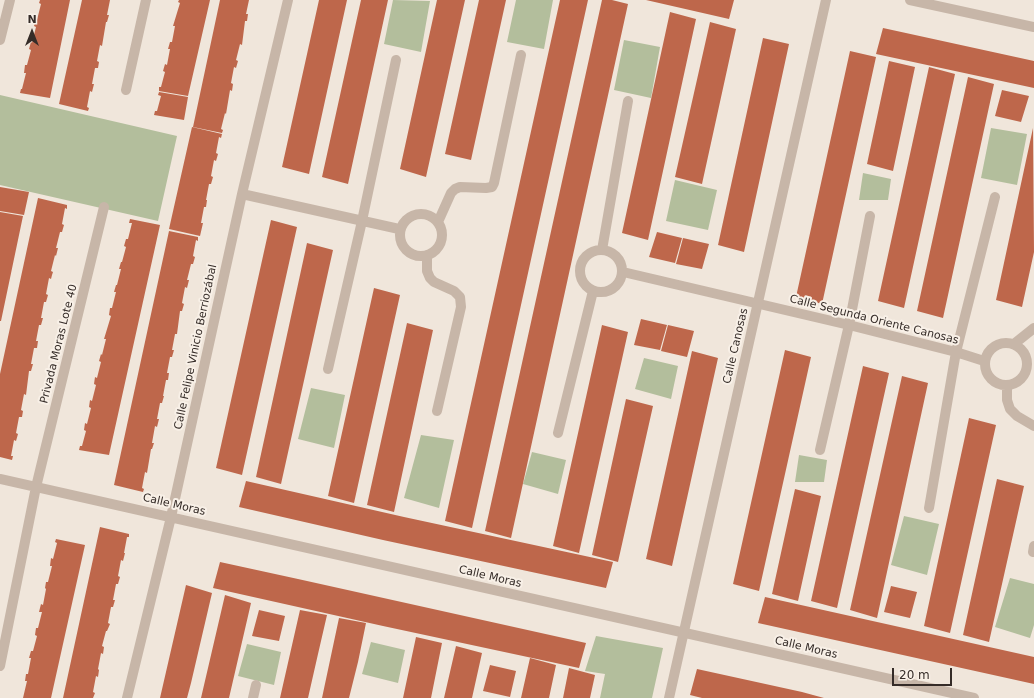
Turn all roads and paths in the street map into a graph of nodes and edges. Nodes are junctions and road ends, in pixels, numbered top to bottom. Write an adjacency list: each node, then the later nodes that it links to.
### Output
1 (10, 0): 7 (street)
2 (146, 0): 10 (street)
3 (288, 0): 12 (street, Calle Felipe Vinicio Berriozábal)
4 (826, 0): 23 (street, Calle Canosas)
5 (910, 0): 6 (street)
6 (1034, 27)
7 (0, 40)
8 (521, 55): 17 (street)
9 (396, 60): 16 (street)
10 (126, 90)
11 (628, 101): 19 (street)
12 (242, 194): 16 (street); 38 (street, Calle Felipe Vinicio Berriozábal)
13 (995, 197): 27 (street)
14 (104, 207): 36 (street, Privada Moras Lote 40)
15 (870, 216): 24 (street)
16 (362, 221): 18 (street); 29 (street)
17 (438, 222): 18 (street); 20 (street)
18 (400, 229): 20 (street)
19 (602, 250): 21 (street); 22 (street)
20 (427, 255): 31 (street)
21 (623, 272): 22 (street); 23 (street, Calle Segunda Oriente Canosas)
22 (593, 291): 33 (street)
23 (758, 303): 24 (street, Calle Segunda Oriente Canosas); 39 (street, Calle Canosas)
24 (849, 325): 27 (street, Calle Segunda Oriente Canosas); 34 (street)
25 (1034, 328): 26 (street)
26 (1014, 344): 28 (street); 30 (street)
27 (956, 352): 28 (street, Calle Segunda Oriente Canosas); 37 (street)
28 (984, 362): 30 (street)
29 (328, 369)
30 (1007, 386): 32 (street)
31 (437, 411)
32 (1034, 426)
33 (558, 433)
34 (820, 450)
35 (0, 480): 36 (street, Calle Moras)
36 (36, 487): 38 (street, Calle Moras); 40 (street, Privada Moras Lote 40)
37 (929, 508)
38 (171, 517): 39 (street, Calle Moras); 42 (street, Calle Felipe Vinicio Berriozábal)
39 (684, 633): 44 (street, Calle Canosas); 45 (street, Calle Moras)
40 (0, 666)
41 (256, 685): 43 (street)
42 (126, 698)
43 (253, 698)
44 (669, 698)
45 (974, 698)

